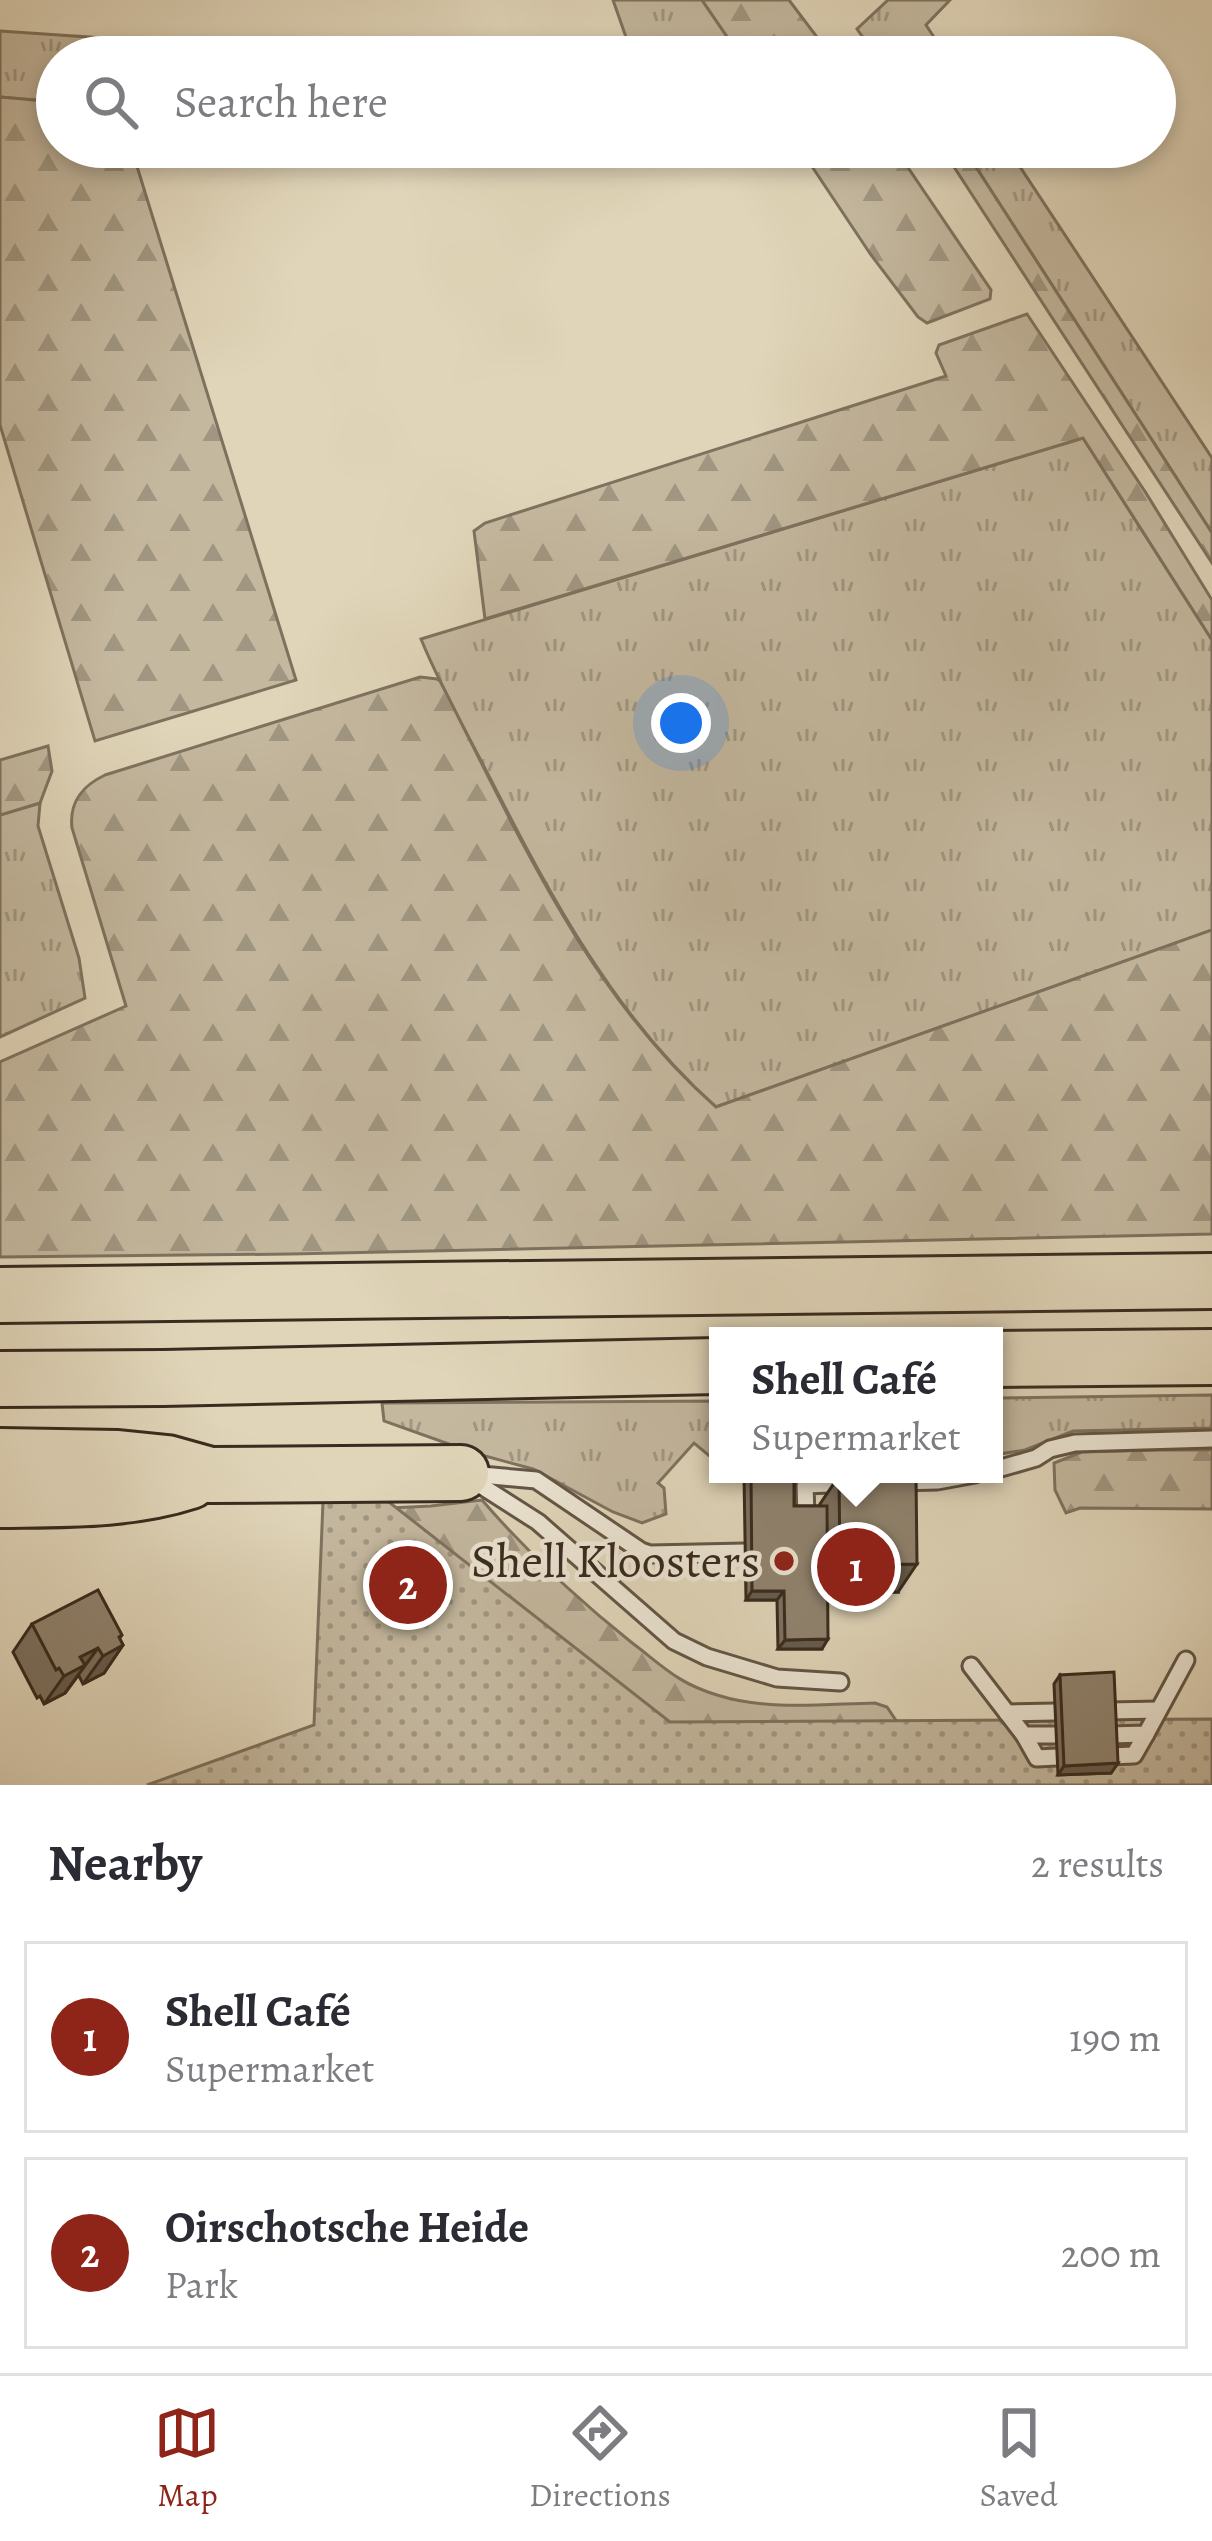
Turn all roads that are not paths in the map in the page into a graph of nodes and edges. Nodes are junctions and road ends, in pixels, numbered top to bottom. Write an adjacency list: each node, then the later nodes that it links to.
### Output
1 (1212, 1281): 2 (highway)
2 (0, 1295)
3 (1212, 1357): 4 (highway)
4 (1003, 1359)
5 (709, 1366): 6 (highway)
6 (0, 1379)
7 (1212, 1439): 9 (lane)
8 (0, 1456): 11 (highway)
9 (1003, 1467)
10 (461, 1473): 11 (highway); 15 (lane); 18 (lane)
11 (210, 1475): 13 (highway)
12 (871, 1483): 14 (lane)
13 (0, 1500)
14 (806, 1516)
15 (745, 1552)
16 (1186, 1660): 19 (lane)
17 (971, 1666): 22 (lane)
18 (840, 1682)
19 (1158, 1710): 20 (lane); 23 (lane)
20 (1109, 1711)
21 (1055, 1712): 22 (lane)
22 (1007, 1713): 24 (lane)
23 (1147, 1734): 26 (lane); 27 (lane)
24 (1024, 1735): 25 (lane); 28 (lane)
25 (1056, 1735)
26 (1110, 1735)
27 (1110, 1756)
28 (1057, 1757)

